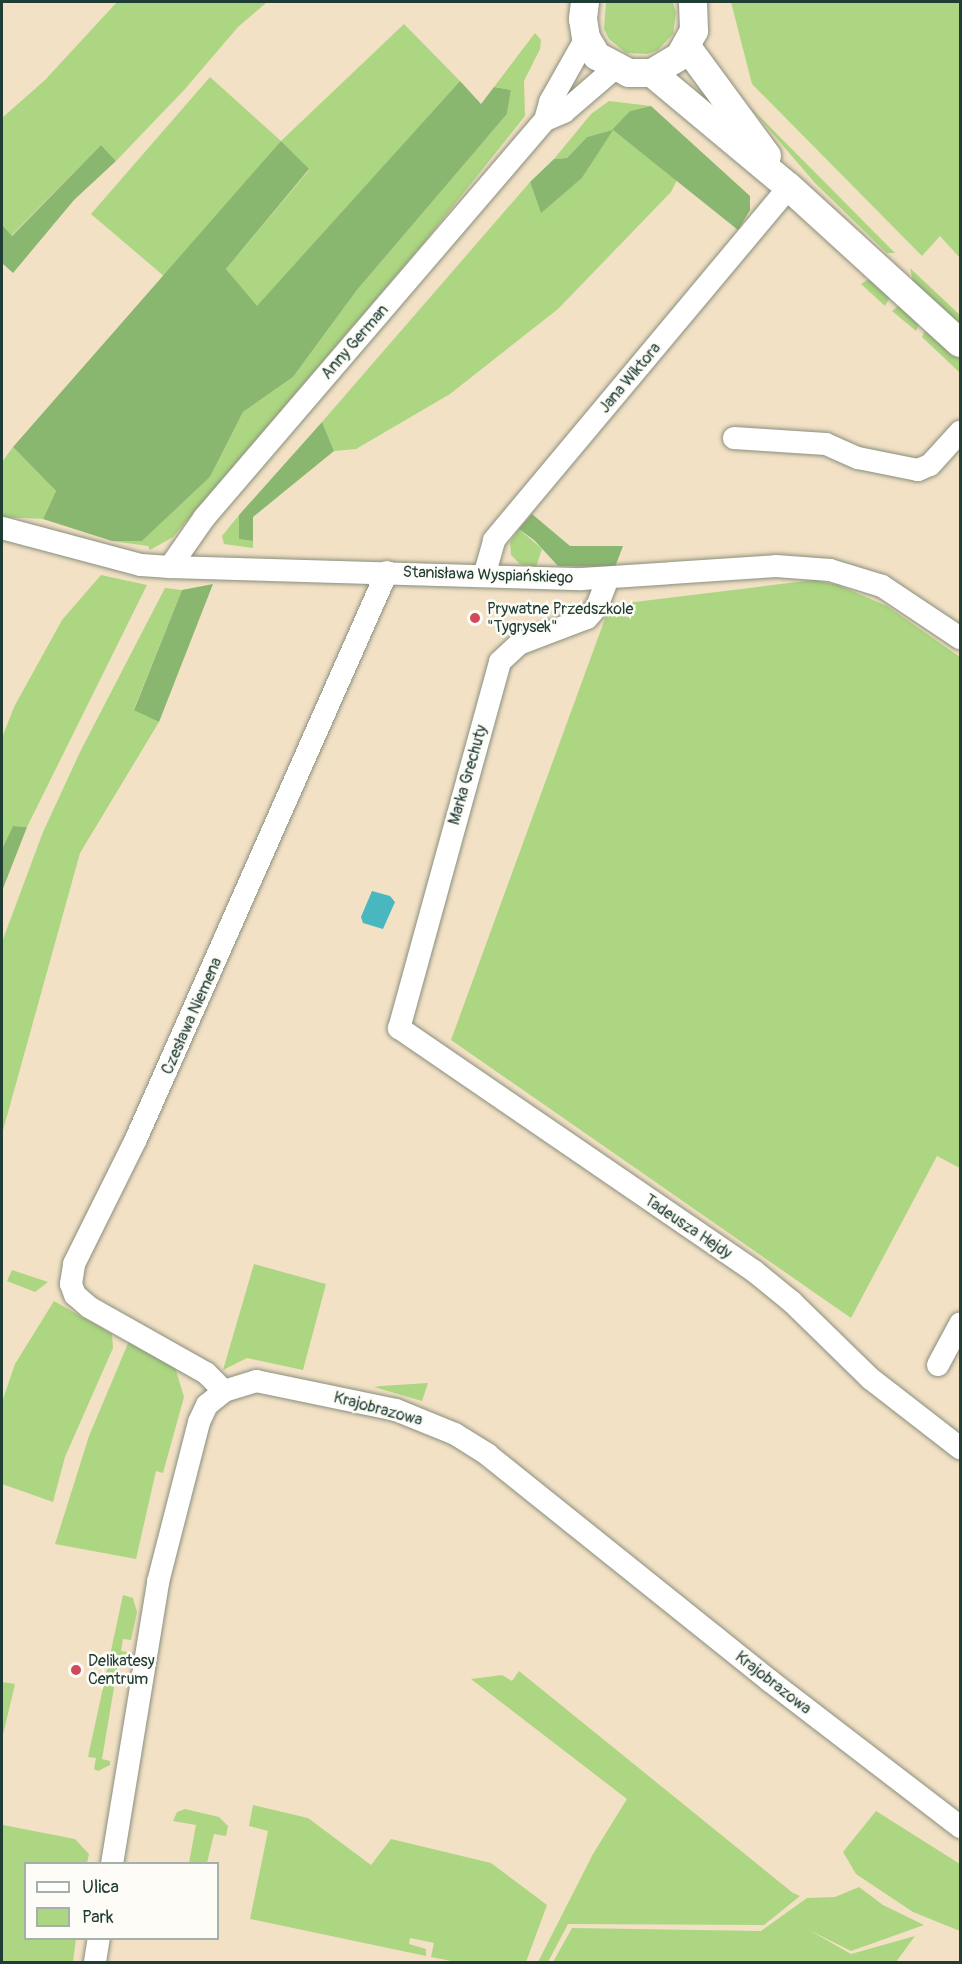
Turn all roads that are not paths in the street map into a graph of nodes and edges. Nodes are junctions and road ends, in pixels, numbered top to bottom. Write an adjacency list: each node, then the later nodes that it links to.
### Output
1 (585, 2): 3 (street)
2 (693, 2): 4 (street)
3 (586, 38): 5 (street); 7 (street, Anny German)
4 (687, 47): 6 (street); 8 (street)
5 (614, 69): 6 (street); 7 (street, Anny German)
6 (652, 73): 8 (street)
7 (545, 120): 13 (street, Anny German)
8 (789, 187): 9 (street); 15 (street, Jana Wiktora)
9 (960, 343)
10 (960, 432): 11 (street)
11 (734, 438)
12 (2, 528): 13 (street, Stanisława Wyspiańskiego)
13 (170, 567): 14 (street, Stanisława Wyspiańskiego)
14 (387, 572): 15 (street, Stanisława Wyspiańskiego); 21 (street, Czesława Niemena)
15 (484, 576): 16 (street, Stanisława Wyspiańskiego)
16 (608, 578): 17 (street, Stanisława Wyspiańskiego); 18 (street, Marka Grechuty)
17 (960, 638)
18 (399, 1028): 22 (street, Tadeusza Hejdy)
19 (960, 1324): 20 (street)
20 (938, 1365)
21 (224, 1391): 23 (street, Krajobrazowa); 24 (street, Krajobrazowa)
22 (960, 1448)
23 (960, 1827)
24 (112, 1862)
25 (99, 1940): 26 (street)
26 (96, 1962)

